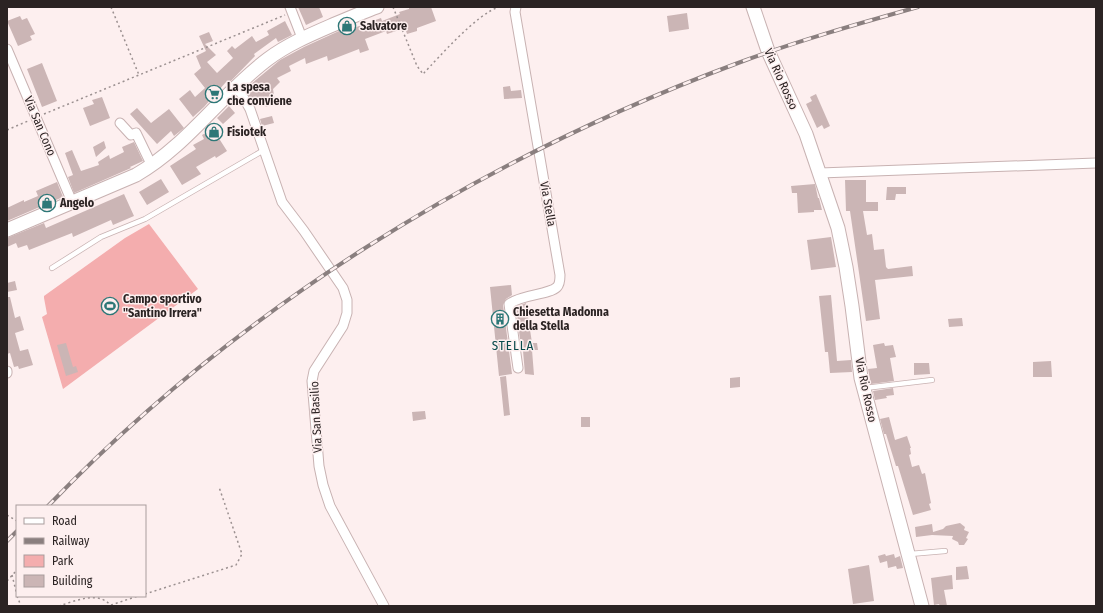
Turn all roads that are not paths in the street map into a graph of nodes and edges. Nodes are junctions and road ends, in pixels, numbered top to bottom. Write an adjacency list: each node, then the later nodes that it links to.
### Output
1 (516, 7): 16 (street, Via Stella)
2 (753, 7): 12 (street, Via Rio Rosso)
3 (373, 8): 5 (street)
4 (291, 10): 5 (street)
5 (302, 38): 7 (street)
6 (7, 49): 13 (street, Via San Cono)
7 (237, 86): 9 (street, Via San Basilio); 11 (street)
8 (120, 123): 11 (street)
9 (264, 150): 15 (lane); 21 (street, Via San Basilio)
10 (1096, 163): 12 (street)
11 (152, 166): 13 (street)
12 (820, 173): 18 (street, Via Rio Rosso)
13 (72, 202): 14 (street)
14 (7, 230)
15 (52, 268)
16 (518, 368)
17 (932, 380): 18 (lane)
18 (863, 388): 20 (street, Via Rio Rosso)
19 (945, 552): 20 (lane)
20 (909, 554): 22 (street, Via Rio Rosso)
21 (384, 606)
22 (922, 606)

